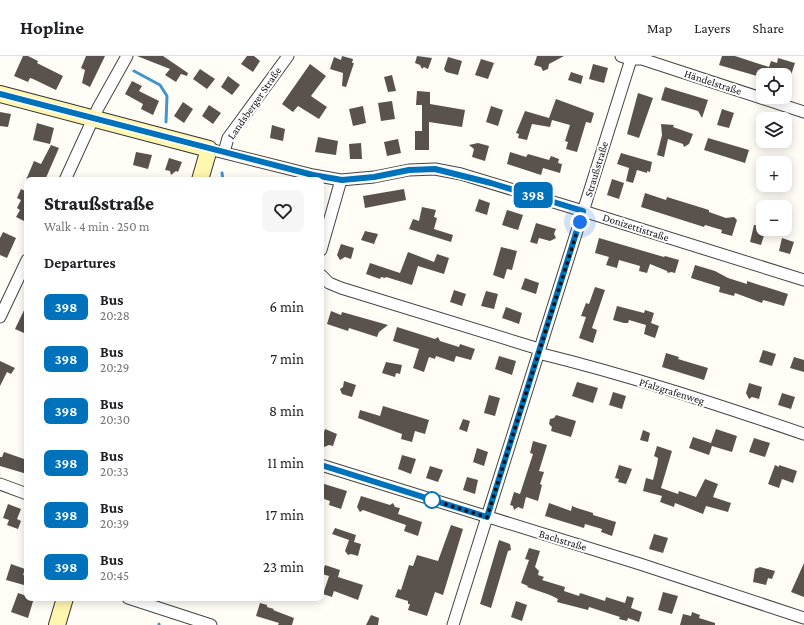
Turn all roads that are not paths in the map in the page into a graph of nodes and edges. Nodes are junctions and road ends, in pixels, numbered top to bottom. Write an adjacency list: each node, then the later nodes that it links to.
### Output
1 (127, 56): 6 (street)
2 (288, 56): 7 (street, Landsberger Straße)
3 (628, 57): 5 (street, Händelstraße); 11 (street, Straußstraße)
4 (0, 94): 6 (street, Donizettistraße)
5 (804, 112)
6 (93, 118): 7 (street, Donizettistraße); 8 (street)
7 (217, 150): 9 (street, Landsberger Straße); 10 (street, Donizettistraße)
8 (66, 177)
9 (202, 177)
10 (342, 180): 11 (street, Donizettistraße); 12 (street)
11 (583, 211): 15 (street, Donizettistraße); 17 (street, Straußstraße)
12 (324, 240)
13 (24, 266): 16 (street)
14 (324, 279): 17 (street, Pfalzgrafenweg)
15 (804, 280)
16 (0, 317)
17 (539, 351): 18 (street, Pfalzgrafenweg); 22 (street, Straußstraße)
18 (804, 434)
19 (324, 466): 22 (street, Bachstraße)
20 (0, 484): 21 (street)
21 (24, 493)
22 (487, 517): 25 (street, Bachstraße); 28 (street, Straußstraße)
23 (64, 601): 26 (street)
24 (137, 601): 27 (street)
25 (804, 618)
26 (57, 625)
27 (211, 625)
28 (453, 625)

